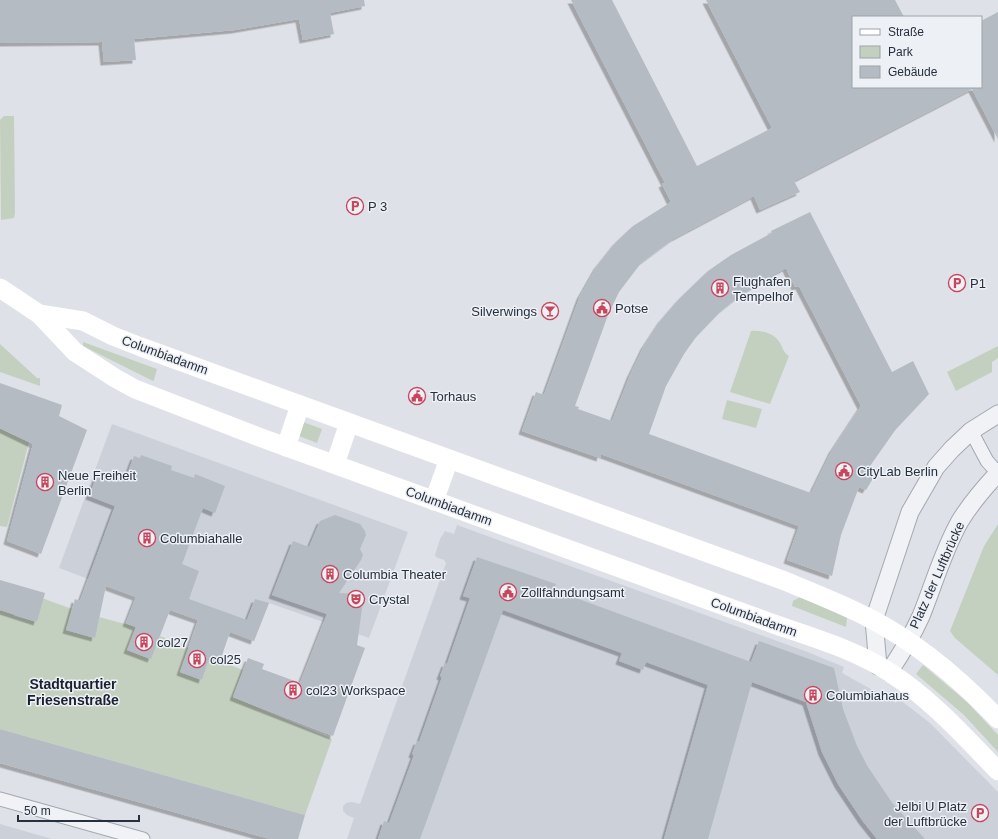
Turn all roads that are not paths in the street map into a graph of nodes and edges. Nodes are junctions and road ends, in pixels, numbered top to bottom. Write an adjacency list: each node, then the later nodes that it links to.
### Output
1 (0, 288): 2 (main road, Columbiadamm)
2 (39, 314): 3 (main road, Columbiadamm); 7 (main road, Columbiadamm)
3 (300, 405): 5 (main road, Columbiadamm); 7 (main road)
4 (998, 414): 6 (street)
5 (349, 423): 8 (main road, Columbiadamm); 9 (main road)
6 (971, 431): 10 (street, Platz der Luftbrücke); 12 (street)
7 (286, 447): 9 (main road, Columbiadamm)
8 (449, 460): 11 (main road); 12 (main road, Columbiadamm)
9 (334, 464): 11 (main road, Columbiadamm)
10 (998, 473): 13 (street, Platz der Luftbrücke)
11 (434, 501): 14 (main road, Columbiadamm)
12 (874, 620): 13 (main road, Platz der Luftbrücke); 14 (street)
13 (908, 641): 14 (street, Platz der Luftbrücke); 15 (main road, Platz der Luftbrücke)
14 (884, 669): 16 (main road)
15 (998, 719)
16 (998, 771)
17 (0, 799): 18 (street)
18 (143, 839)

